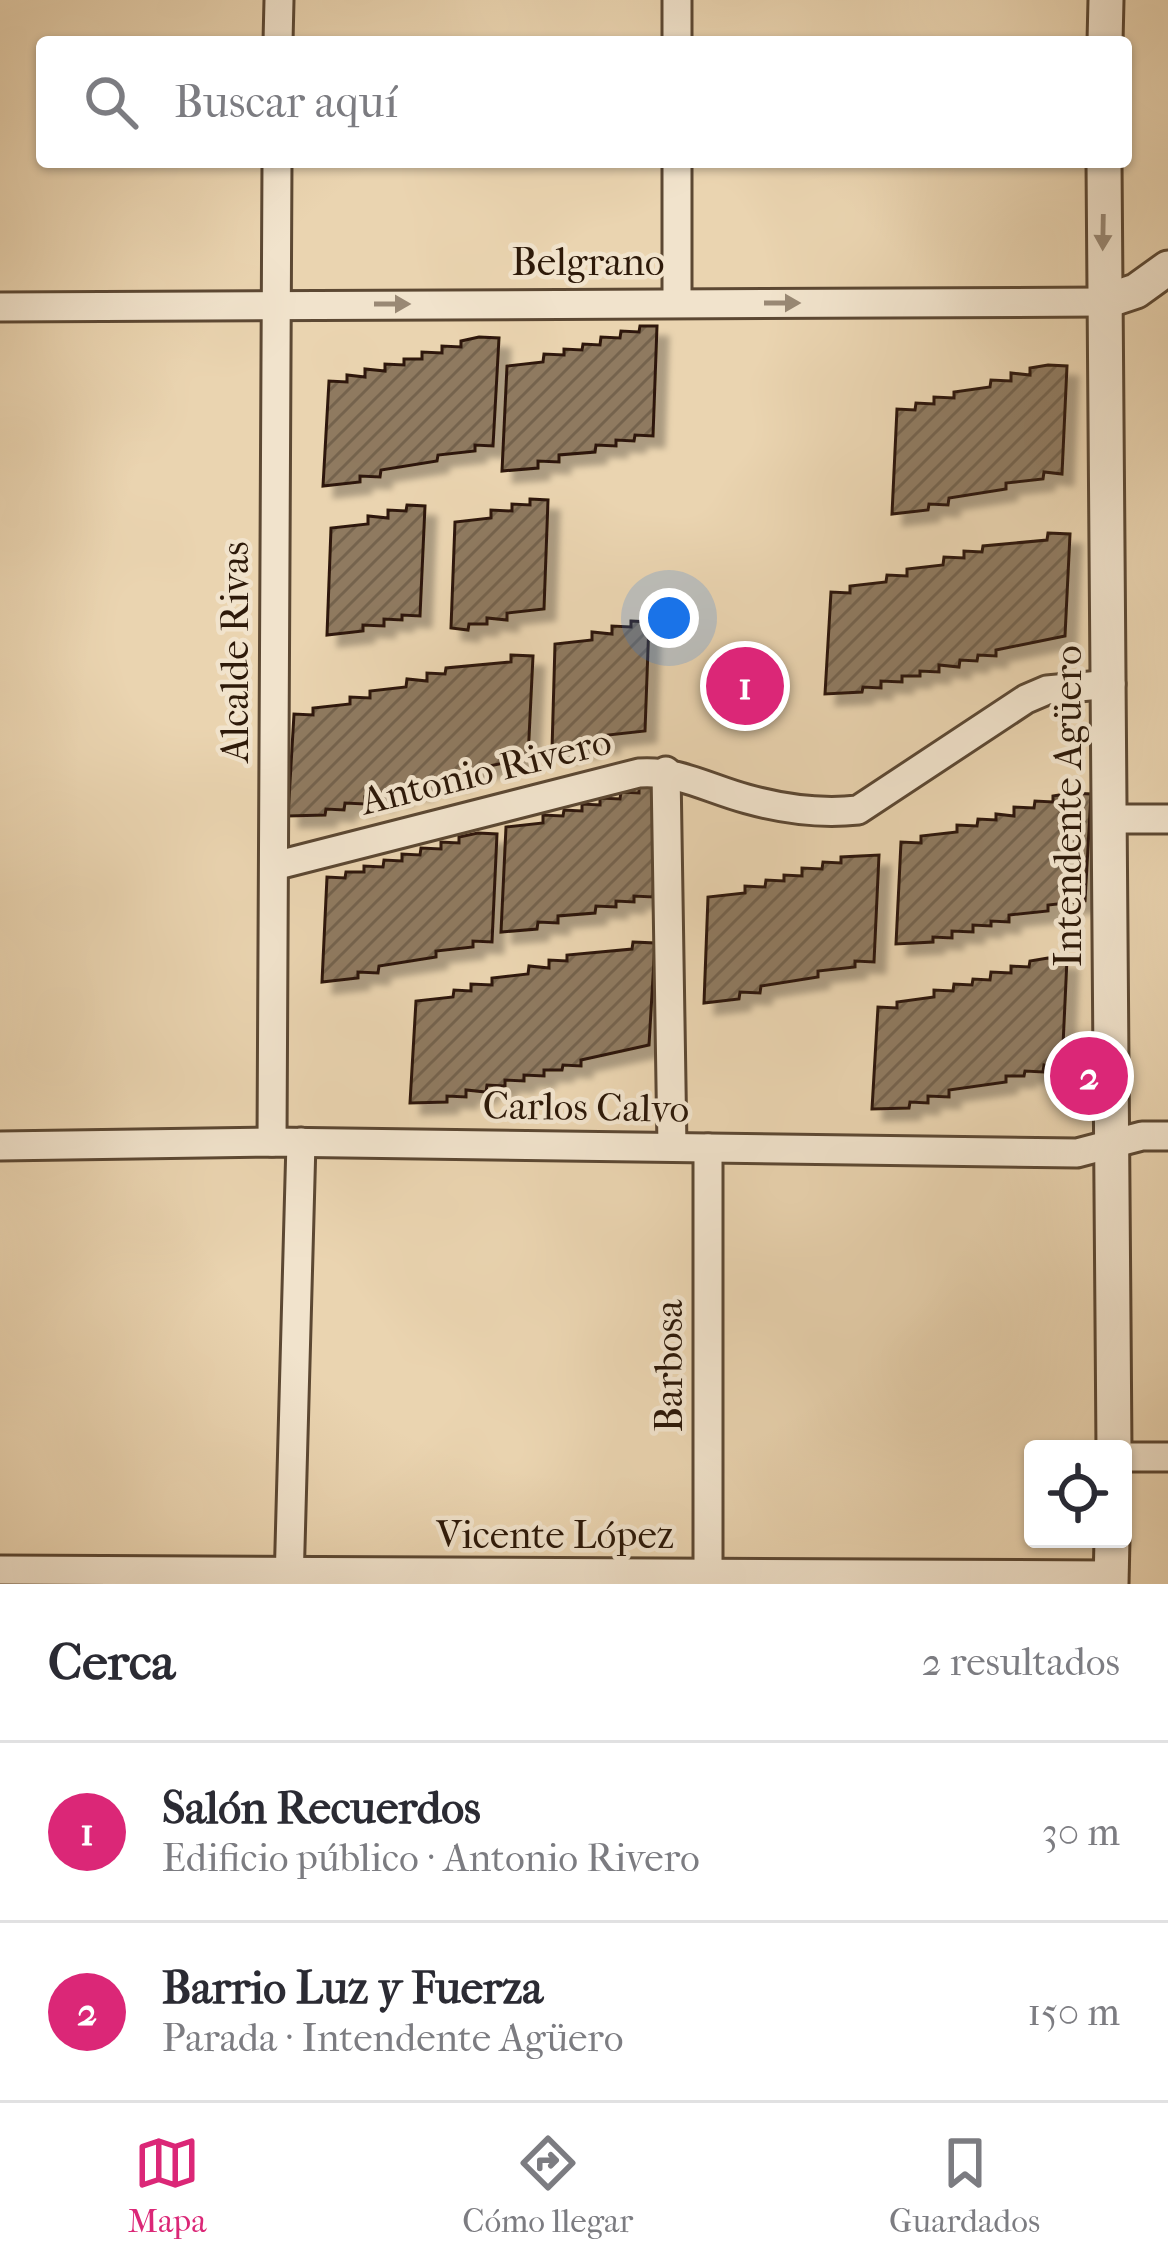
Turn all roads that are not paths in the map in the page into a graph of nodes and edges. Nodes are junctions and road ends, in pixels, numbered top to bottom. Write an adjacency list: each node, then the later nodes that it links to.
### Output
1 (279, 0): 4 (street)
2 (677, 0): 5 (street)
3 (1106, 0): 6 (street)
4 (278, 36)
5 (677, 36)
6 (1105, 36)
7 (277, 168): 13 (street, Alcalde Rivas)
8 (677, 168): 12 (street)
9 (1104, 168): 11 (street, Intendente Agüero, one-way to 11)
10 (1168, 268): 11 (street, Belgrano)
11 (1103, 302): 12 (street, Belgrano, one-way to 11); 15 (street, Intendente Agüero)
12 (677, 303): 13 (street, Belgrano, one-way to 12)
13 (275, 305): 14 (street, Belgrano); 19 (street, Alcalde Rivas)
14 (0, 307)
15 (1111, 684): 16 (street, Antonio Rivero); 17 (street, Intendente Agüero)
16 (666, 771): 19 (street, Antonio Rivero); 25 (street)
17 (1109, 819): 18 (street); 23 (street, Intendente Agüero)
18 (1168, 819)
19 (274, 866): 21 (street, Alcalde Rivas)
20 (1168, 1136): 23 (street, Carlos Calvo)
21 (272, 1142): 22 (street, Carlos Calvo); 24 (street, Carlos Calvo)
22 (301, 1142): 25 (street, Carlos Calvo); 32 (street)
23 (1109, 1145): 26 (street, Carlos Calvo); 27 (street, Intendente Agüero)
24 (0, 1146)
25 (671, 1147): 26 (street, Carlos Calvo)
26 (708, 1148): 33 (street, Barbosa)
27 (1114, 1440)
28 (1168, 1456): 29 (street)
29 (1132, 1457)
30 (1112, 1548): 34 (street)
31 (0, 1570): 32 (street, Vicente López)
32 (289, 1579): 33 (street, Vicente López)
33 (708, 1579): 34 (street, Vicente López)
34 (1111, 1580)

